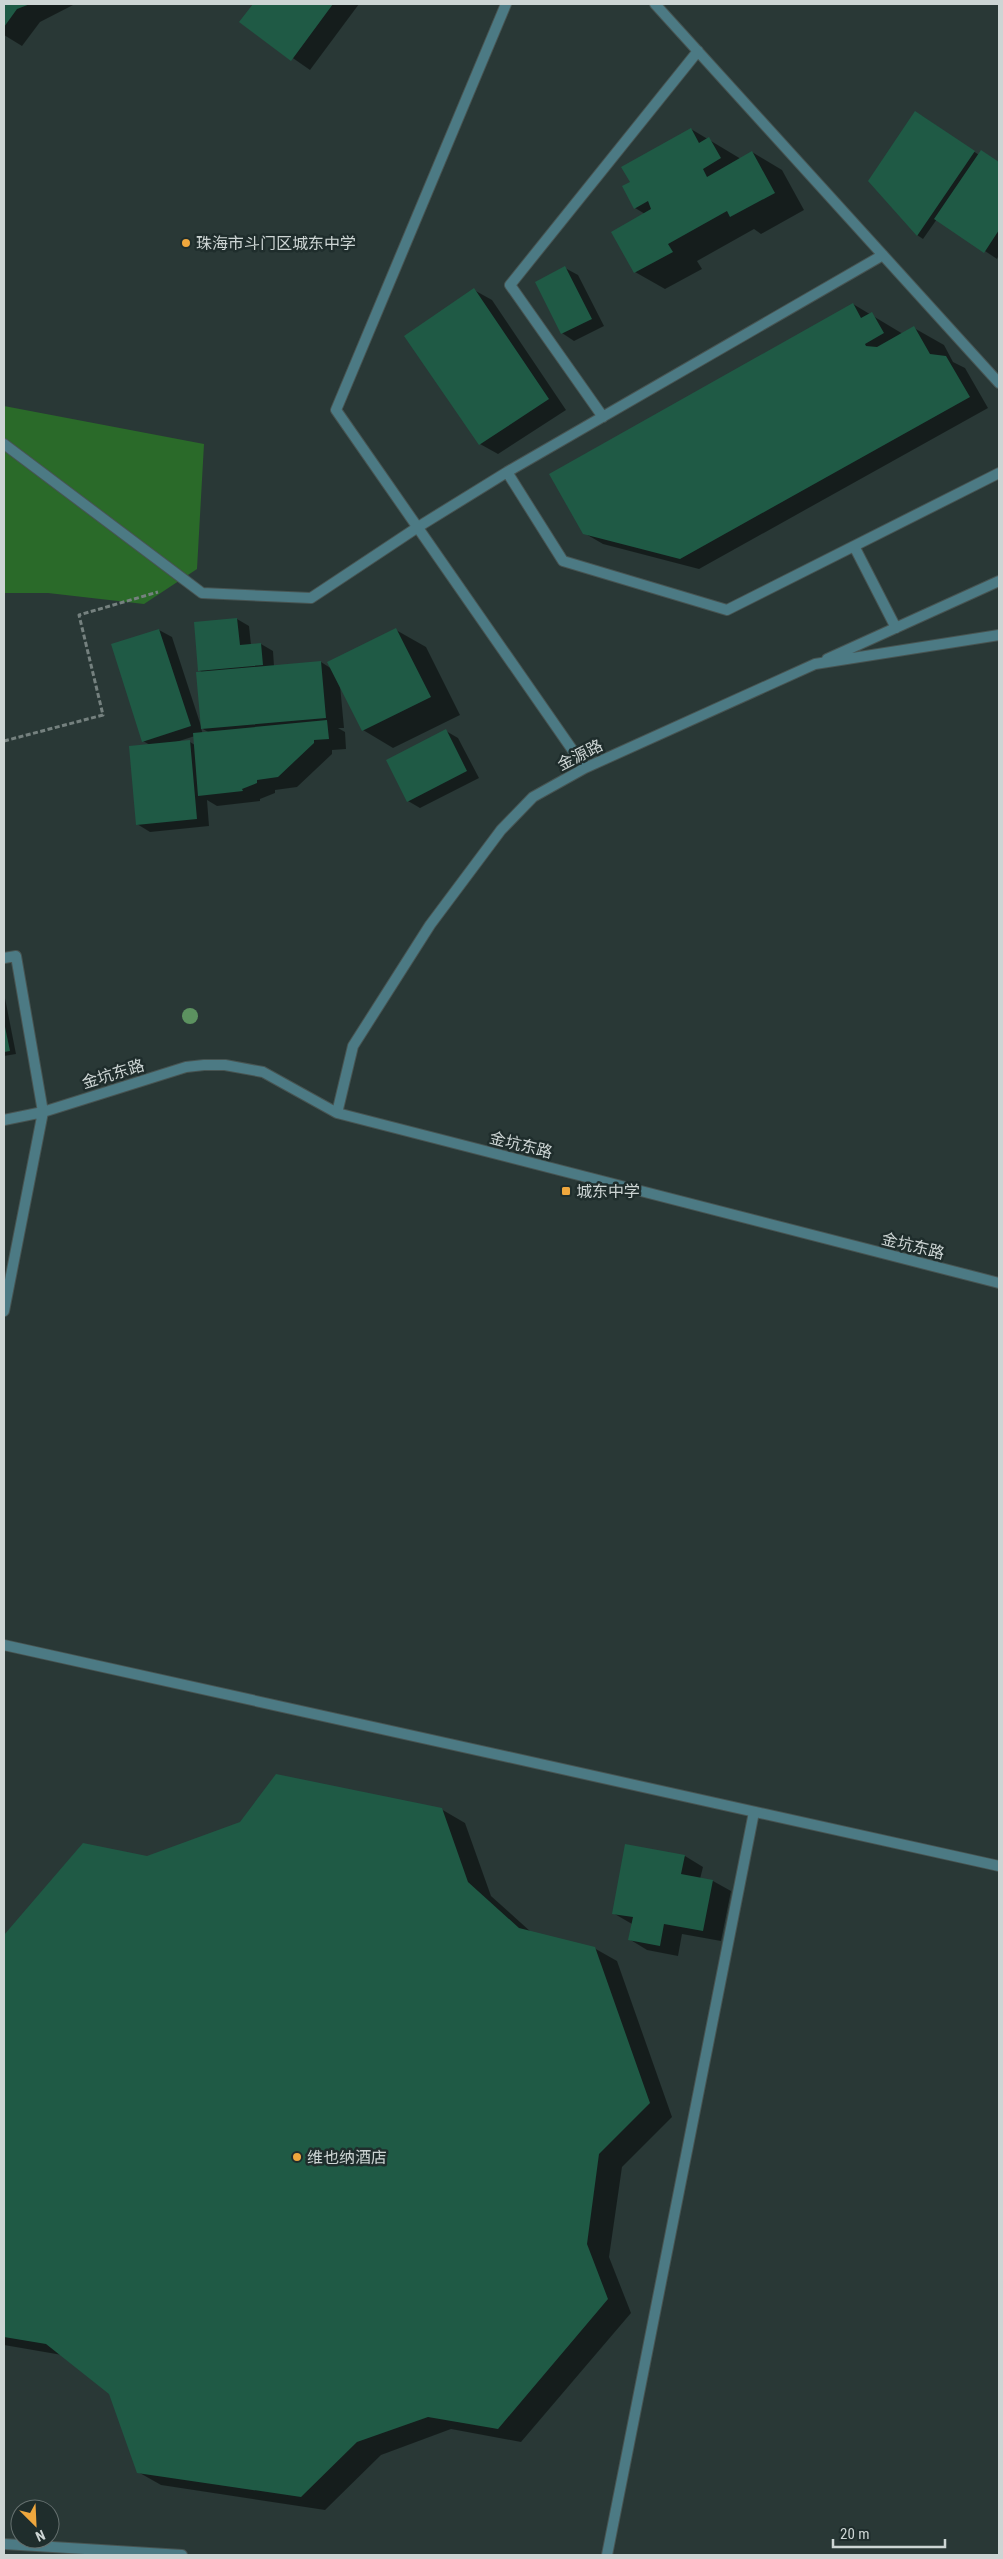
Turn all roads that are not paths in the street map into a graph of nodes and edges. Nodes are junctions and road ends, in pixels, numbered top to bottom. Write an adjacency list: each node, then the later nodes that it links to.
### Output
1 (506, 4): 10 (street)
2 (655, 4): 3 (street)
3 (698, 51): 4 (street); 6 (street)
4 (883, 255): 5 (street); 6 (street)
5 (999, 383)
6 (603, 417): 8 (street)
7 (4, 444): 10 (street)
8 (507, 472): 10 (street); 11 (street)
9 (999, 472): 11 (street)
10 (418, 527): 16 (street)
11 (854, 546): 13 (street)
12 (999, 581): 13 (street)
13 (896, 628): 15 (street)
14 (999, 635): 15 (street, 金源路)
15 (816, 664): 16 (street, 金源路)
16 (585, 768): 19 (street, 金源路)
17 (4, 958): 18 (street)
18 (43, 1112): 19 (street, 金坑东路); 20 (street, 金坑东路); 22 (street)
19 (337, 1113): 21 (street, 金坑东路)
20 (4, 1120)
21 (999, 1284)
22 (4, 1311)
23 (4, 1645): 24 (street)
24 (754, 1812): 25 (street); 28 (street)
25 (999, 1866)
26 (4, 2544): 27 (street)
27 (182, 2555)
28 (607, 2555)

